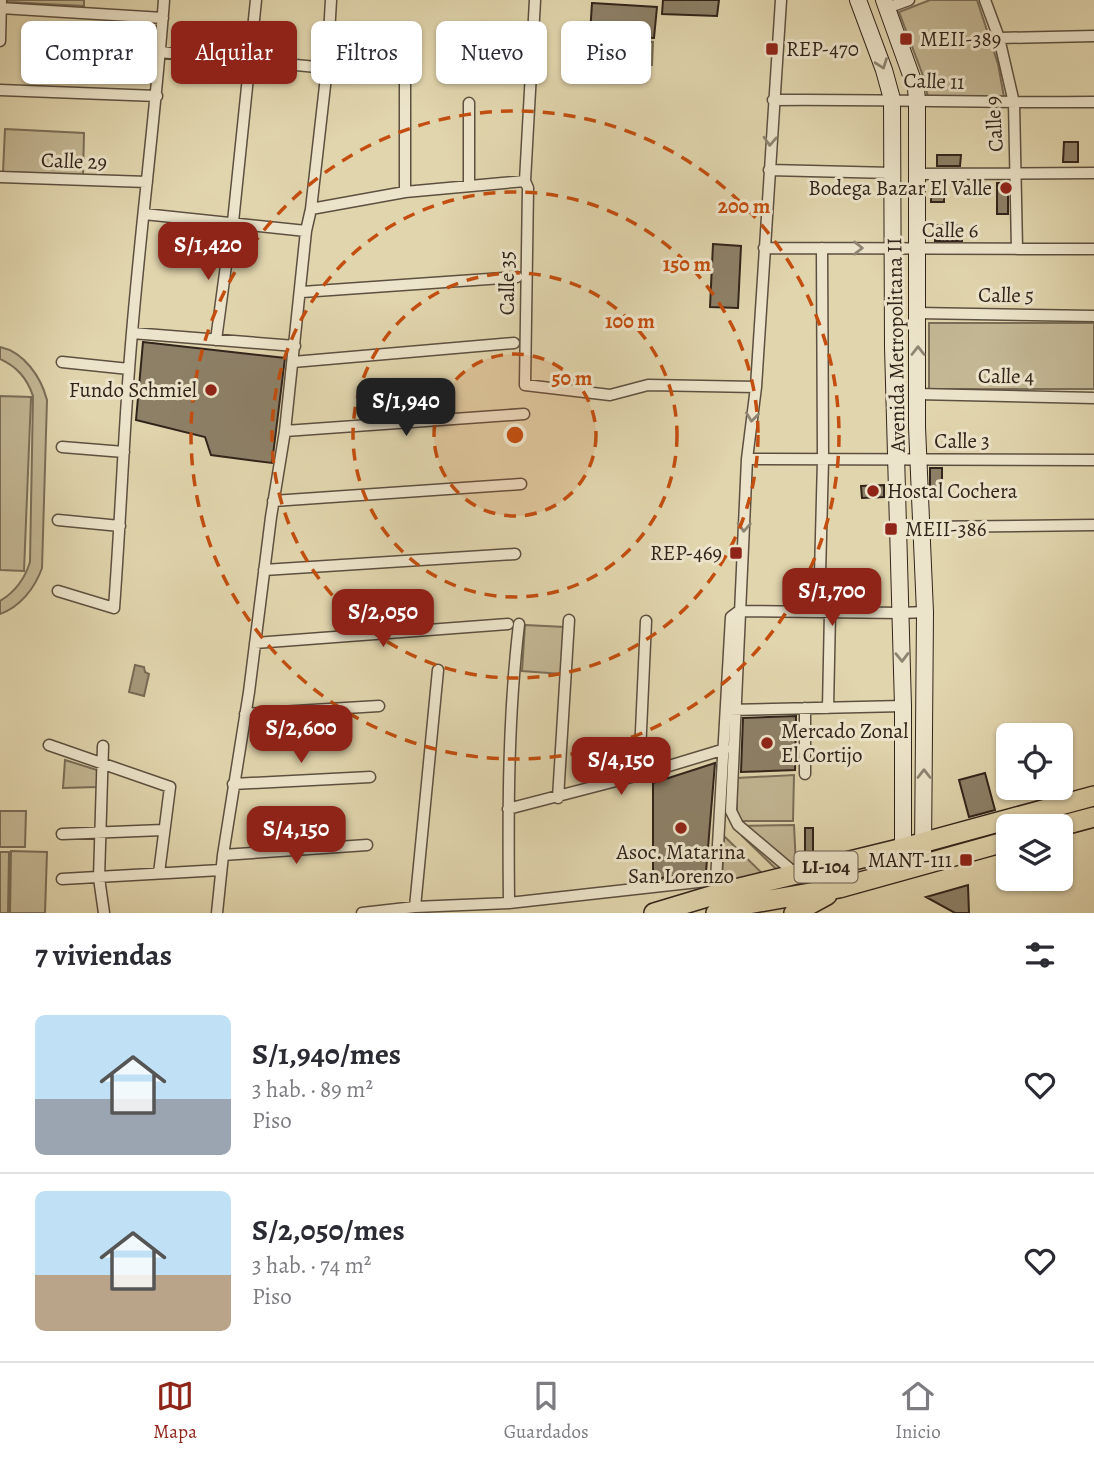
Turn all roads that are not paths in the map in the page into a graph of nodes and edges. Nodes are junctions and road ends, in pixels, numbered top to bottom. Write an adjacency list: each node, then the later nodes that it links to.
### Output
1 (164, 0): 11 (street)
2 (256, 0): 12 (street)
3 (331, 0): 13 (street)
4 (535, 0): 14 (street, Calle 35)
5 (781, 0): 27 (street)
6 (858, 0): 26 (main road, Avenida Metropolitana II, one-way to 26)
7 (909, 0): 9 (street)
8 (985, 0): 16 (street, Calle 9)
9 (886, 4): 28 (main road, Avenida Metropolitana II)
10 (1, 5): 11 (street); 17 (street)
11 (163, 18): 18 (street)
12 (254, 21)
13 (330, 21)
14 (534, 21)
15 (1094, 36): 16 (street)
16 (999, 38): 31 (street, Calle 9)
17 (0, 41)
18 (160, 52): 19 (street); 25 (street)
19 (171, 53)
20 (248, 84): 44 (street)
21 (325, 84): 42 (street)
22 (405, 84): 41 (street)
23 (530, 84): 38 (street, Calle 35)
24 (0, 90): 25 (street)
25 (157, 96): 39 (street)
26 (892, 99): 27 (street, Calle 11); 28 (street, Calle 11); 33 (main road, Avenida Metropolitana II)
27 (773, 100): 32 (street, one-way to 32)
28 (917, 100): 31 (street, Calle 11); 36 (main road, Avenida Metropolitana II)
29 (1094, 102): 31 (street, Calle 11)
30 (469, 103): 40 (street)
31 (1014, 103): 34 (street, Calle 9)
32 (769, 170): 33 (street); 47 (street)
33 (892, 173): 46 (main road, Avenida Metropolitana II)
34 (1016, 173): 35 (street); 36 (street); 50 (street, Calle 9)
35 (1094, 173)
36 (916, 174): 49 (main road, Avenida Metropolitana II)
37 (0, 177): 39 (street, Calle 29)
38 (525, 181): 40 (street); 63 (street, Calle 35)
39 (148, 183): 43 (street)
40 (469, 186): 41 (street)
41 (405, 192): 42 (street)
42 (311, 209): 45 (street)
43 (144, 214): 44 (street); 56 (street)
44 (232, 225): 45 (street); 57 (street)
45 (306, 231): 53 (street)
46 (893, 247): 48 (street, Calle 6, one-way to 46); 49 (street, Calle 6); 73 (main road, Avenida Metropolitana II)
47 (764, 248): 48 (street, Calle 6); 63 (street)
48 (822, 248): 71 (street)
49 (916, 249): 50 (street, Calle 6); 54 (main road, Avenida Metropolitana II)
50 (1017, 249): 51 (street, Calle 6)
51 (1094, 249)
52 (517, 277): 53 (street)
53 (302, 292): 59 (street)
54 (918, 313): 55 (street, Calle 5); 64 (main road, Avenida Metropolitana II, one-way to 54)
55 (1094, 316)
56 (132, 333): 57 (street); 62 (street)
57 (216, 340): 59 (street)
58 (513, 343): 61 (street)
59 (295, 346): 61 (street)
60 (62, 362): 62 (street)
61 (293, 362): 67 (street)
62 (129, 369): 69 (street)
63 (756, 387): 70 (street, one-way to 70)
64 (917, 394): 65 (street, Calle 4); 74 (main road, Avenida Metropolitana II)
65 (1094, 398)
66 (524, 414): 67 (street)
67 (285, 431): 76 (street)
68 (62, 447): 69 (street)
69 (124, 452): 79 (street)
70 (747, 459): 71 (street, Calle 3); 84 (street, one-way to 84)
71 (823, 460): 73 (street, Calle 3); 85 (street)
72 (1094, 460): 74 (street, Calle 3)
73 (897, 461): 74 (street, Calle 3); 87 (main road, Avenida Metropolitana II)
74 (918, 461): 80 (main road, Avenida Metropolitana II)
75 (521, 484): 76 (street)
76 (274, 501): 82 (street)
77 (58, 520): 79 (street)
78 (1094, 525): 80 (street)
79 (120, 526): 83 (street)
80 (921, 527): 86 (main road, Avenida Metropolitana II)
81 (515, 554): 82 (street)
82 (264, 570): 90 (street)
83 (58, 591)
84 (739, 611): 85 (street); 96 (street)
85 (824, 612): 87 (street); 95 (street)
86 (925, 612): 87 (street); 114 (main road, Avenida Metropolitana II, one-way to 86)
87 (901, 614): 93 (main road, Avenida Metropolitana II, one-way to 93)
88 (569, 620): 107 (street)
89 (646, 621): 103 (street)
90 (255, 643): 97 (street); 109 (street)
91 (438, 670): 129 (street)
92 (379, 706): 97 (street)
93 (903, 706): 95 (street); 117 (main road, Avenida Metropolitana II)
94 (805, 708): 95 (street); 96 (street); 102 (street)
95 (828, 708)
96 (731, 710): 100 (street); 122 (street)
97 (245, 714): 105 (street)
98 (49, 745): 101 (street)
99 (103, 746): 101 (street)
100 (725, 748): 103 (street); 125 (street)
101 (103, 764): 111 (street); 112 (street)
102 (805, 774)
103 (639, 775): 107 (street)
104 (370, 778): 105 (street)
105 (233, 784): 118 (street)
106 (1094, 796): 108 (highway, LI-104)
107 (558, 797): 109 (street)
108 (1074, 801): 110 (highway); 114 (highway, LI-104)
109 (508, 809): 127 (street)
110 (1087, 819)
111 (163, 830): 112 (street); 121 (street)
112 (99, 833): 113 (street); 123 (street)
113 (62, 834)
114 (924, 842): 117 (highway, LI-104); 119 (main road, Avenida Metropolitana II)
115 (996, 844): 119 (highway, LI-104)
116 (367, 845): 118 (street)
117 (903, 848): 119 (main road); 122 (highway, LI-104)
118 (223, 855): 120 (street)
119 (923, 865): 126 (highway, LI-104)
120 (221, 870): 121 (street); 131 (street)
121 (159, 873): 123 (street)
122 (796, 874): 128 (highway, LI-104)
123 (99, 878): 124 (street); 130 (street)
124 (62, 879)
125 (722, 886): 127 (street); 128 (highway, LI-104); 133 (highway, LI-104)
126 (839, 888): 128 (highway, LI-104); 135 (highway)
127 (509, 903): 129 (street)
128 (752, 904): 134 (highway, LI-104)
129 (415, 907): 132 (street)
130 (104, 913)
131 (217, 913)
132 (362, 913)
133 (654, 913)
134 (716, 913)
135 (794, 913)

